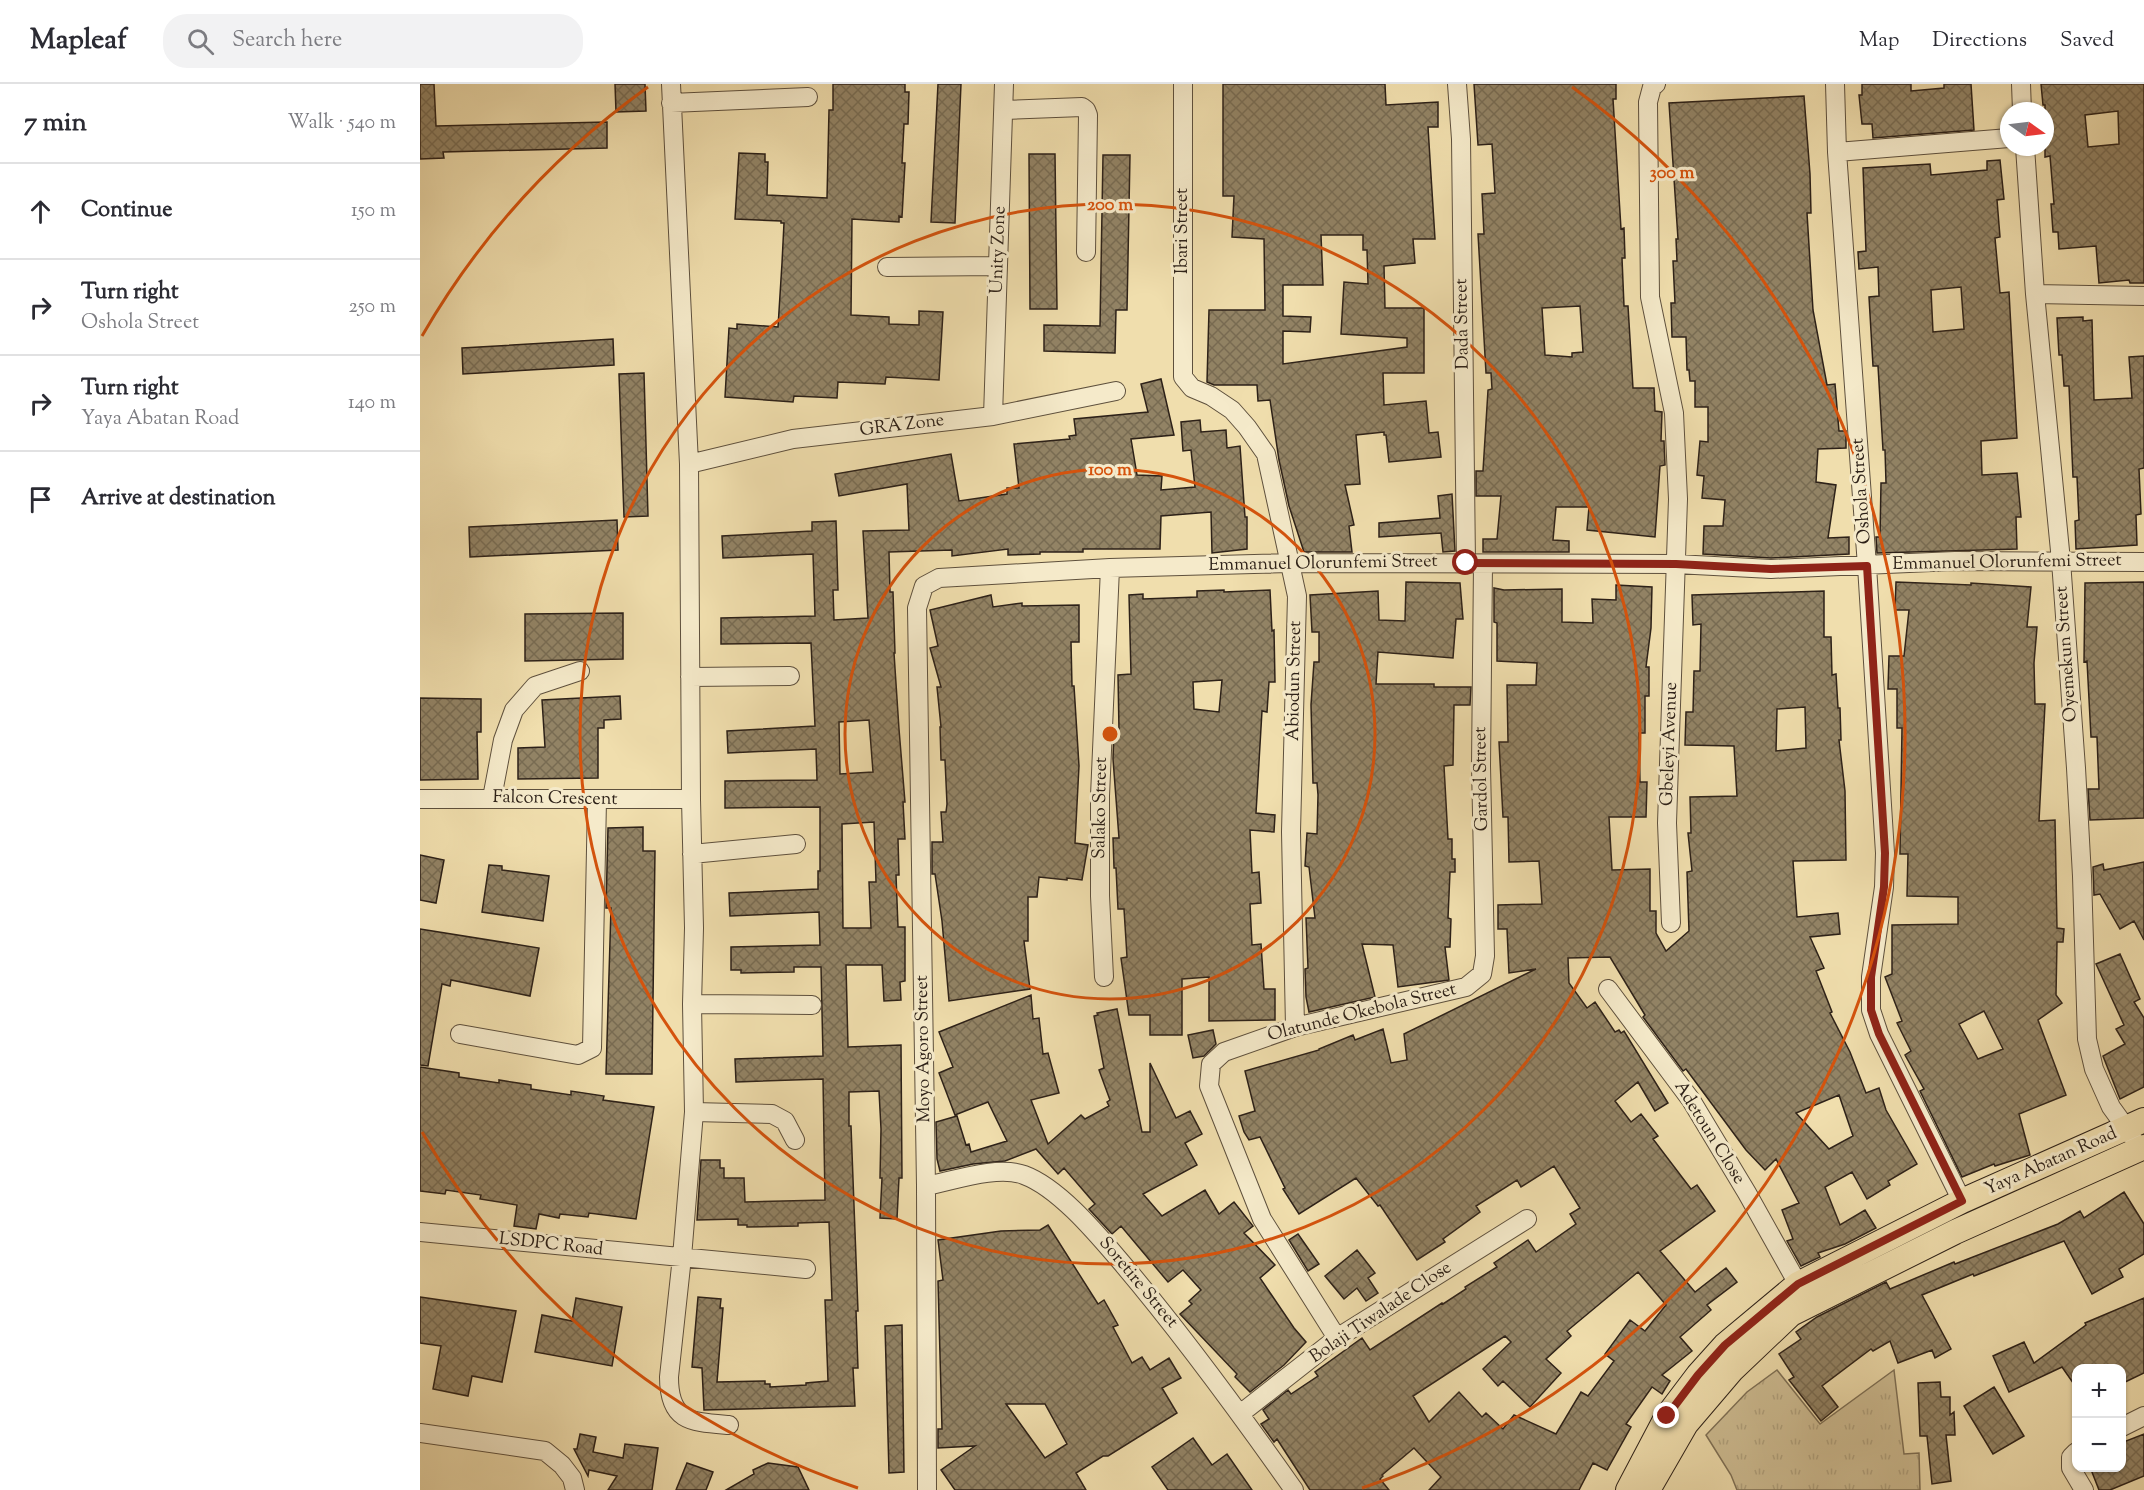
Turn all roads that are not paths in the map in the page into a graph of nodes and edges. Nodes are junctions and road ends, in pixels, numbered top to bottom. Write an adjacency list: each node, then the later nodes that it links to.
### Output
1 (671, 84): 10 (street)
2 (1004, 84): 11 (street, Unity Zone)
3 (1183, 84): 20 (street, Ibari Street)
4 (1457, 84): 27 (street, Dada Street)
5 (1656, 84): 28 (street, Gbeleyi Avenue)
6 (1835, 84): 13 (street, Oshola Street)
7 (2021, 84): 9 (street)
8 (808, 97): 10 (street)
9 (2022, 102)
10 (671, 103): 23 (street)
11 (1004, 110): 15 (street); 16 (street, Unity Zone)
12 (2000, 139): 13 (street)
13 (1837, 152): 29 (street, Oshola Street)
14 (2026, 156): 18 (street, Oyemekun Street)
15 (1086, 252)
16 (998, 266): 17 (street); 22 (street, Unity Zone)
17 (887, 267)
18 (2035, 294): 19 (street); 24 (street, Oyemekun Street)
19 (2144, 296)
20 (1183, 377): 26 (street, Abiodun Street)
21 (1116, 391): 22 (street, GRA Zone)
22 (993, 416): 23 (street, GRA Zone)
23 (689, 464): 34 (street)
24 (2061, 561): 25 (street, Emmanuel Olorunfemi Street); 29 (street, Emmanuel Olorunfemi Street); 50 (street, Oyemekun Street)
25 (2144, 562)
26 (1290, 563): 27 (street, Emmanuel Olorunfemi Street); 30 (street, Emmanuel Olorunfemi Street); 47 (street, Abiodun Street)
27 (1475, 564): 28 (street, Emmanuel Olorunfemi Street); 43 (street, Gardol Street)
28 (1676, 564): 29 (street, Emmanuel Olorunfemi Street); 41 (street, Gbeleyi Avenue)
29 (1867, 566): 54 (street, Oshola Street)
30 (1110, 568): 31 (street, Emmanuel Olorunfemi Street); 42 (street, Salako Street)
31 (917, 608): 53 (street, Moyo Agoro Street)
32 (580, 671): 35 (street)
33 (790, 676): 34 (street)
34 (690, 677): 37 (street)
35 (492, 798): 36 (street, Falcon Crescent); 38 (street, Falcon Crescent)
36 (420, 799)
37 (691, 799): 38 (street, Falcon Crescent); 40 (street)
38 (597, 800): 48 (street)
39 (796, 844): 40 (street)
40 (692, 854): 45 (street)
41 (1671, 923)
42 (1104, 976)
43 (1466, 987): 47 (street, Olatunde Okebola Street)
44 (1608, 989): 59 (street, Adetoun Close)
45 (692, 1004): 46 (street); 49 (street)
46 (812, 1005)
47 (1295, 1027): 60 (street, Olatunde Okebola Street)
48 (460, 1034)
49 (694, 1112): 51 (street); 57 (street)
50 (2135, 1124): 52 (street, Oyemekun Street); 54 (main road, Yaya Abatan Road)
51 (795, 1140)
52 (2143, 1150): 71 (main road, Yaya Abatan Road)
53 (926, 1186): 61 (street, Soretire Street); 68 (street, Moyo Agoro Street)
54 (1962, 1201): 59 (main road, Yaya Abatan Road)
55 (1527, 1219): 60 (street, Bolaji Tiwalade Close)
56 (420, 1232): 57 (street, LSDPC Road)
57 (682, 1257): 58 (street, LSDPC Road); 63 (street)
58 (806, 1269)
59 (1798, 1284): 70 (main road, Yaya Abatan Road)
60 (1337, 1338): 61 (street, Bolaji Tiwalade Close)
61 (1240, 1414): 69 (street, Soretire Street)
62 (2144, 1416): 64 (street)
63 (729, 1425)
64 (2126, 1425)
65 (420, 1432): 67 (street)
66 (2073, 1472): 72 (street)
67 (575, 1490)
68 (927, 1490)
69 (1294, 1490)
70 (1628, 1490)
71 (1648, 1490)
72 (2084, 1490)

